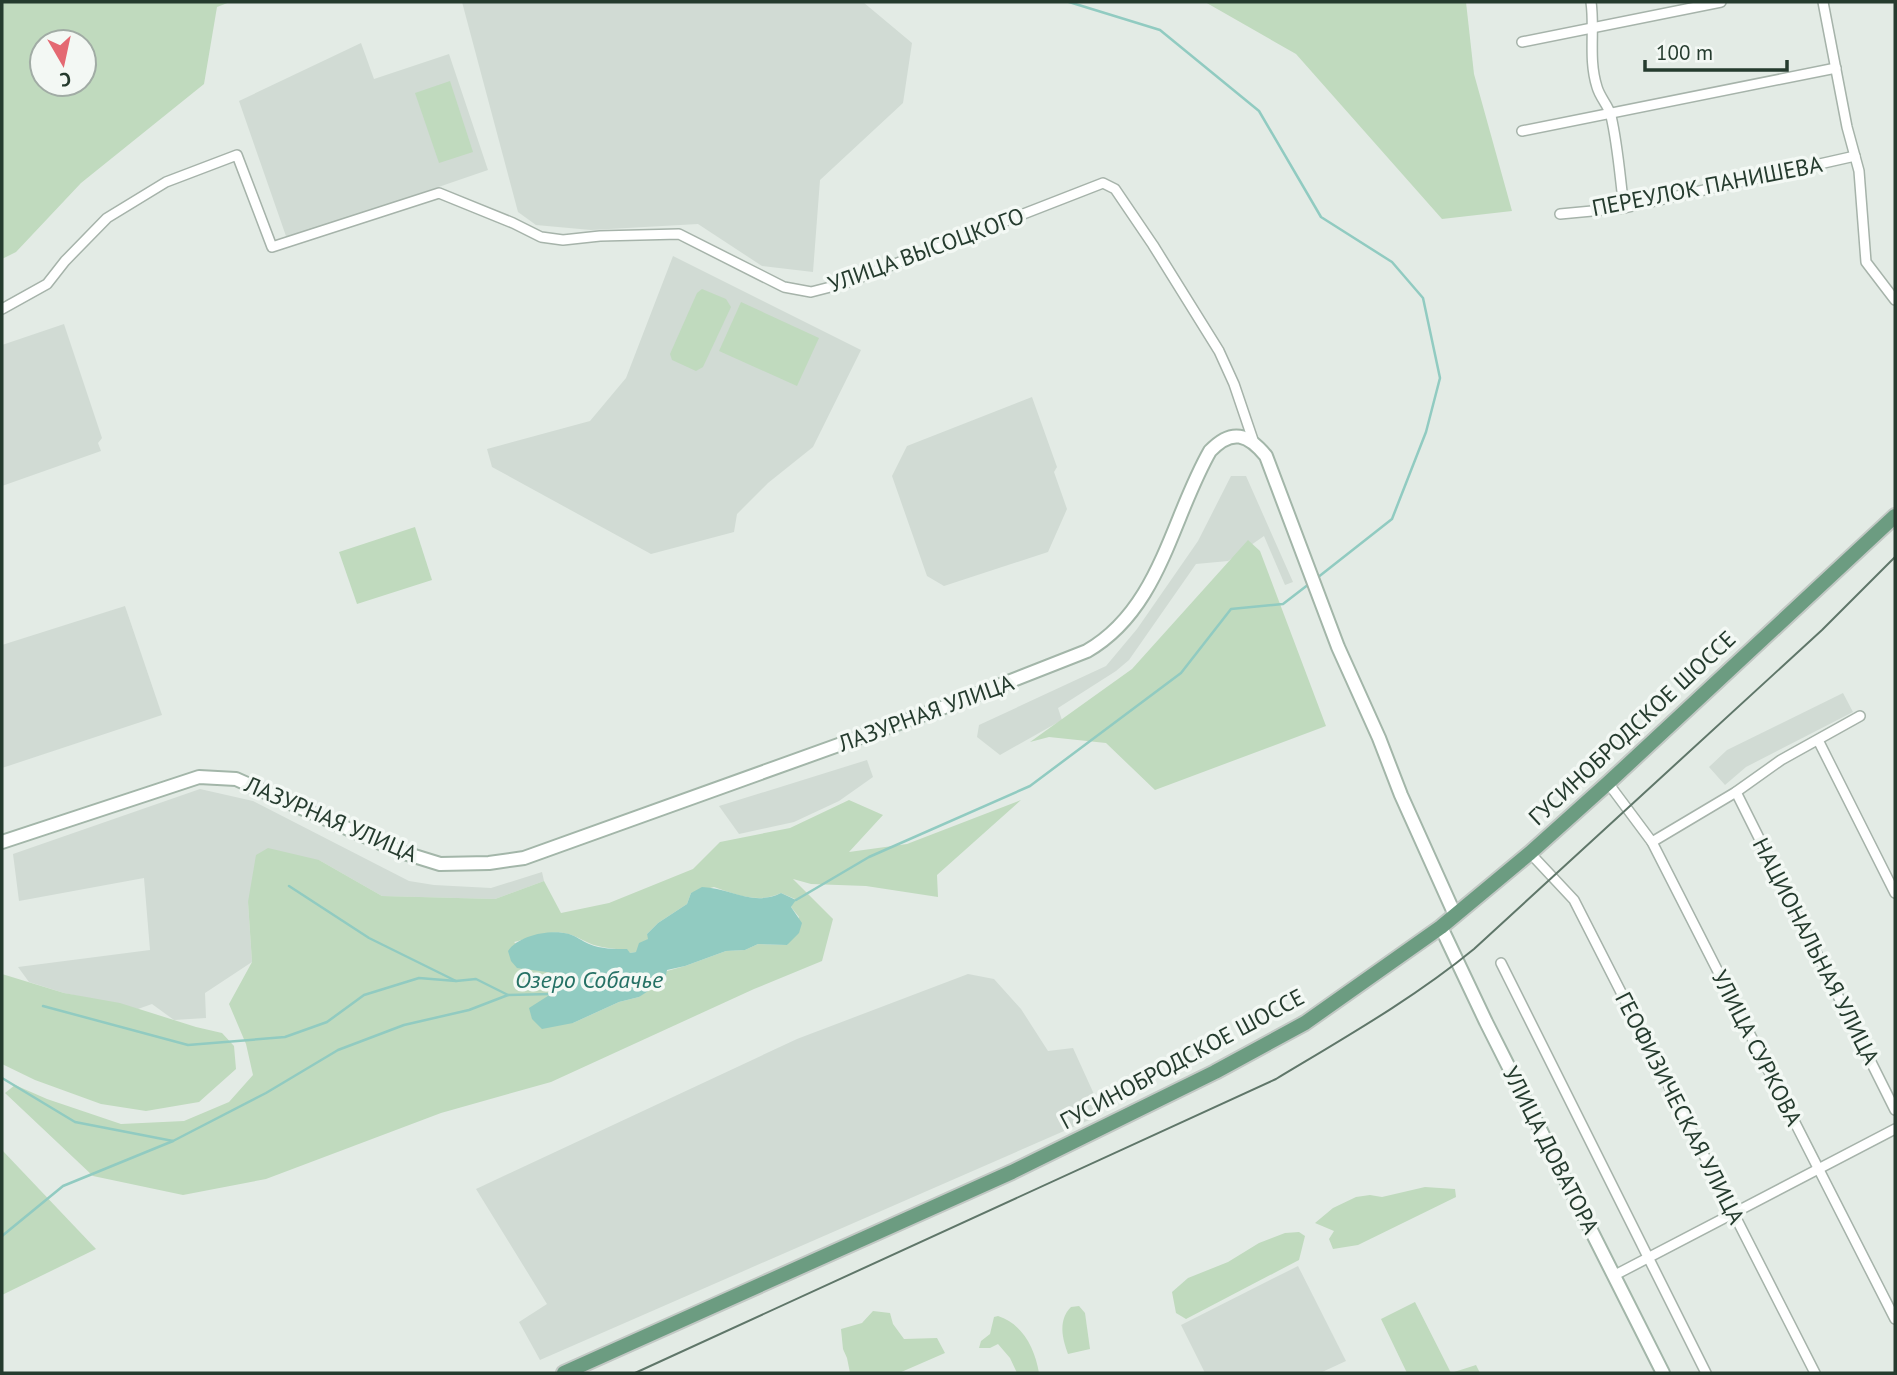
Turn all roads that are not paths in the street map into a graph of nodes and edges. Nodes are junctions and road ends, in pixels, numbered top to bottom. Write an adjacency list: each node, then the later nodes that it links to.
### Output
1 (1591, 2): 4 (street)
2 (1721, 2): 4 (street)
3 (1823, 2): 6 (street)
4 (1594, 27): 5 (street); 7 (street)
5 (1522, 42)
6 (1836, 68): 7 (street); 9 (street)
7 (1611, 113): 8 (street); 10 (street)
8 (1522, 131)
9 (1855, 156): 10 (street, ПЕРЕУЛОК ПАНИШЕВА); 12 (street)
10 (1624, 208): 11 (street, ПЕРЕУЛОК ПАНИШЕВА)
11 (1560, 214)
12 (1895, 300)
13 (2, 309): 14 (street, УЛИЦА ВЫСОЦКОГО)
14 (1253, 440): 20 (street, ЛАЗУРНАЯ УЛИЦА); 24 (street)
15 (1895, 516): 18 (main road, ГУСИНОБРОДСКОЕ ШОССЕ)
16 (1860, 716): 17 (street)
17 (1818, 740): 19 (street); 23 (street)
18 (1608, 783): 21 (street, УЛИЦА СУРКОВА); 22 (main road, ГУСИНОБРОДСКОЕ ШОССЕ)
19 (1736, 792): 21 (street); 27 (street, НАЦИОНАЛЬНАЯ УЛИЦА)
20 (2, 842)
21 (1653, 842): 29 (street, УЛИЦА СУРКОВА)
22 (1530, 853): 24 (main road, ГУСИНОБРОДСКОЕ ШОССЕ); 30 (street, ГЕОФИЗИЧЕСКАЯ УЛИЦА)
23 (1895, 893)
24 (1455, 915): 25 (main road, ГУСИНОБРОДСКОЕ ШОССЕ)
25 (1441, 927): 32 (street, УЛИЦА ДОВАТОРА); 34 (main road, ГУСИНОБРОДСКОЕ ШОССЕ)
26 (1501, 963): 31 (street)
27 (1895, 1110)
28 (1895, 1129): 29 (street)
29 (1818, 1168): 30 (street); 33 (street, УЛИЦА СУРКОВА)
30 (1733, 1212): 31 (street); 37 (street, ГЕОФИЗИЧЕСКАЯ УЛИЦА)
31 (1648, 1260): 32 (street); 36 (street)
32 (1615, 1275): 35 (street, УЛИЦА ДОВАТОРА)
33 (1895, 1319)
34 (564, 1373)
35 (1663, 1373)
36 (1706, 1373)
37 (1815, 1373)

